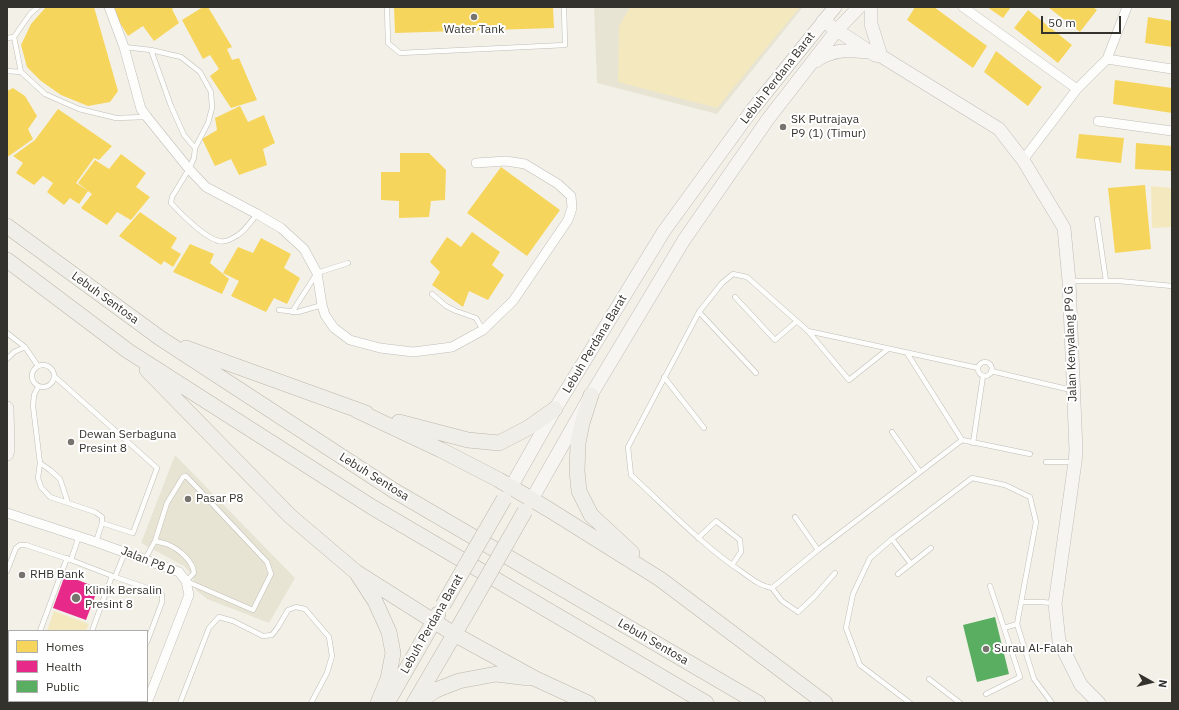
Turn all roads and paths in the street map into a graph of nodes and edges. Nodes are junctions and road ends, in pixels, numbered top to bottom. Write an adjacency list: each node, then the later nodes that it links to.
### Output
1 (38, 7): 11 (lane)
2 (109, 7): 13 (street)
3 (387, 7): 4 (lane)
4 (564, 7)
5 (859, 7): 10 (street, Lebuh Perdana Barat)
6 (871, 7): 15 (street)
7 (964, 7): 21 (street)
8 (1127, 7): 16 (street)
9 (830, 13): 10 (street, Jalan Kenyalang P9 G); 65 (street, Lebuh Perdana Barat)
10 (840, 27): 15 (street, Jalan Kenyalang P9 G); 17 (street, Lebuh Perdana Barat)
11 (14, 37): 12 (lane); 20 (lane)
12 (7, 38)
13 (124, 47): 14 (lane); 22 (street)
14 (151, 50): 25 (lane); 25 (lane)
15 (877, 53): 17 (street); 26 (street, Jalan Kenyalang P9 G)
16 (1107, 59): 18 (street); 21 (street)
17 (812, 63): 63 (street, Lebuh Perdana Barat)
18 (1172, 69)
19 (7, 71): 20 (lane)
20 (21, 72): 22 (lane)
21 (1077, 89): 26 (street)
22 (147, 117): 28 (street)
23 (1098, 121): 24 (street)
24 (1172, 131)
25 (195, 148): 28 (lane)
26 (1023, 160): 35 (street, Jalan Kenyalang P9 G)
27 (476, 163): 45 (street)
28 (189, 169): 29 (street); 29 (lane)
29 (257, 214): 34 (street)
30 (1097, 219): 36 (lane)
31 (7, 226): 48 (main road, Lebuh Sentosa)
32 (7, 260): 51 (main road)
33 (348, 262): 34 (lane)
34 (317, 274): 40 (street); 42 (lane)
35 (1069, 281): 36 (lane); 62 (street, Jalan Kenyalang P9 G)
36 (1106, 281): 37 (lane)
37 (1172, 286)
38 (432, 294): 45 (lane)
39 (735, 297): 44 (lane)
40 (322, 305): 42 (lane); 45 (street)
41 (280, 310): 42 (lane)
42 (292, 312)
43 (698, 312): 44 (lane); 57 (lane); 59 (lane)
44 (797, 321): 46 (lane)
45 (483, 330)
46 (808, 331): 50 (lane); 50 (lane)
47 (7, 333): 49 (lane)
48 (160, 338): 66 (main road); 124 (main road, Lebuh Sentosa)
49 (25, 347): 53 (lane); 54 (lane)
50 (888, 349): 52 (lane)
51 (128, 351): 96 (main road); 123 (main road)
52 (907, 352): 55 (lane); 69 (lane)
53 (7, 359)
54 (38, 366): 58 (lane); 61 (lane)
55 (978, 368): 56 (lane); 60 (lane)
56 (991, 371): 60 (lane); 62 (lane)
57 (756, 373)
58 (54, 376): 61 (lane); 82 (lane)
59 (664, 376): 67 (lane); 84 (lane)
60 (983, 376): 70 (lane)
61 (38, 387): 75 (lane)
62 (1073, 391): 74 (street, Jalan Kenyalang P9 G)
63 (591, 395): 79 (street, Lebuh Perdana Barat); 100 (main road)
64 (7, 408): 71 (street)
65 (555, 409): 66 (main road); 77 (street, Lebuh Perdana Barat)
66 (356, 410): 77 (main road)
67 (704, 428)
68 (892, 432): 76 (lane)
69 (962, 440): 70 (lane); 76 (lane)
70 (973, 443): 72 (lane)
71 (7, 454)
72 (1030, 454)
73 (1046, 462): 74 (lane)
74 (1075, 462): 105 (street, Jalan Kenyalang P9 G)
75 (40, 463): 78 (lane); 78 (lane)
76 (920, 472): 89 (lane)
77 (507, 493): 79 (main road); 106 (main road, Lebuh Perdana Barat, bridge)
78 (68, 503): 82 (lane)
79 (528, 505): 100 (main road); 111 (main road, Lebuh Perdana Barat, bridge)
80 (7, 513): 83 (street, Jalan P8 D)
81 (795, 517): 89 (lane)
82 (102, 523): 87 (lane)
83 (79, 536): 87 (street, Jalan P8 D); 91 (lane)
84 (698, 538): 94 (lane); 94 (lane)
85 (892, 539): 93 (lane); 104 (lane); 126 (lane)
86 (155, 541): 92 (lane); 101 (lane); 101 (lane)
87 (96, 542): 90 (street, Jalan P8 D)
88 (931, 548): 93 (lane)
89 (818, 550): 103 (lane)
90 (125, 552): 92 (street, Jalan P8 D); 99 (lane)
91 (69, 559): 95 (lane); 99 (lane); 109 (lane)
92 (145, 560): 101 (street, Jalan P8 D)
93 (911, 564): 98 (lane)
94 (732, 565): 103 (lane)
95 (7, 571)
96 (356, 572): 106 (main road); 119 (main road)
97 (835, 573): 103 (lane)
98 (898, 574)
99 (114, 576): 110 (lane); 112 (lane)
100 (660, 579): 125 (main road)
101 (186, 581): 116 (street, Jalan P8 D)
102 (990, 586): 108 (lane)
103 (772, 588)
104 (1021, 602): 105 (lane); 107 (lane)
105 (1055, 604): 129 (street, Jalan Kenyalang P9 G)
106 (434, 621): 111 (main road); 120 (main road, Lebuh Perdana Barat)
107 (1017, 624): 108 (lane); 128 (lane)
108 (1004, 628): 115 (lane)
109 (40, 630)
110 (92, 630)
111 (454, 634): 113 (main road); 121 (main road, Lebuh Perdana Barat)
112 (148, 639)
113 (536, 679): 121 (main road); 122 (main road)
114 (929, 680): 127 (lane)
115 (986, 694)
116 (148, 700)
117 (180, 703): 118 (lane)
118 (311, 703)
119 (378, 703)
120 (387, 703)
121 (416, 703)
122 (588, 703)
123 (706, 703)
124 (758, 703)
125 (825, 703)
126 (910, 703)
127 (960, 703)
128 (1052, 703)
129 (1099, 703)

